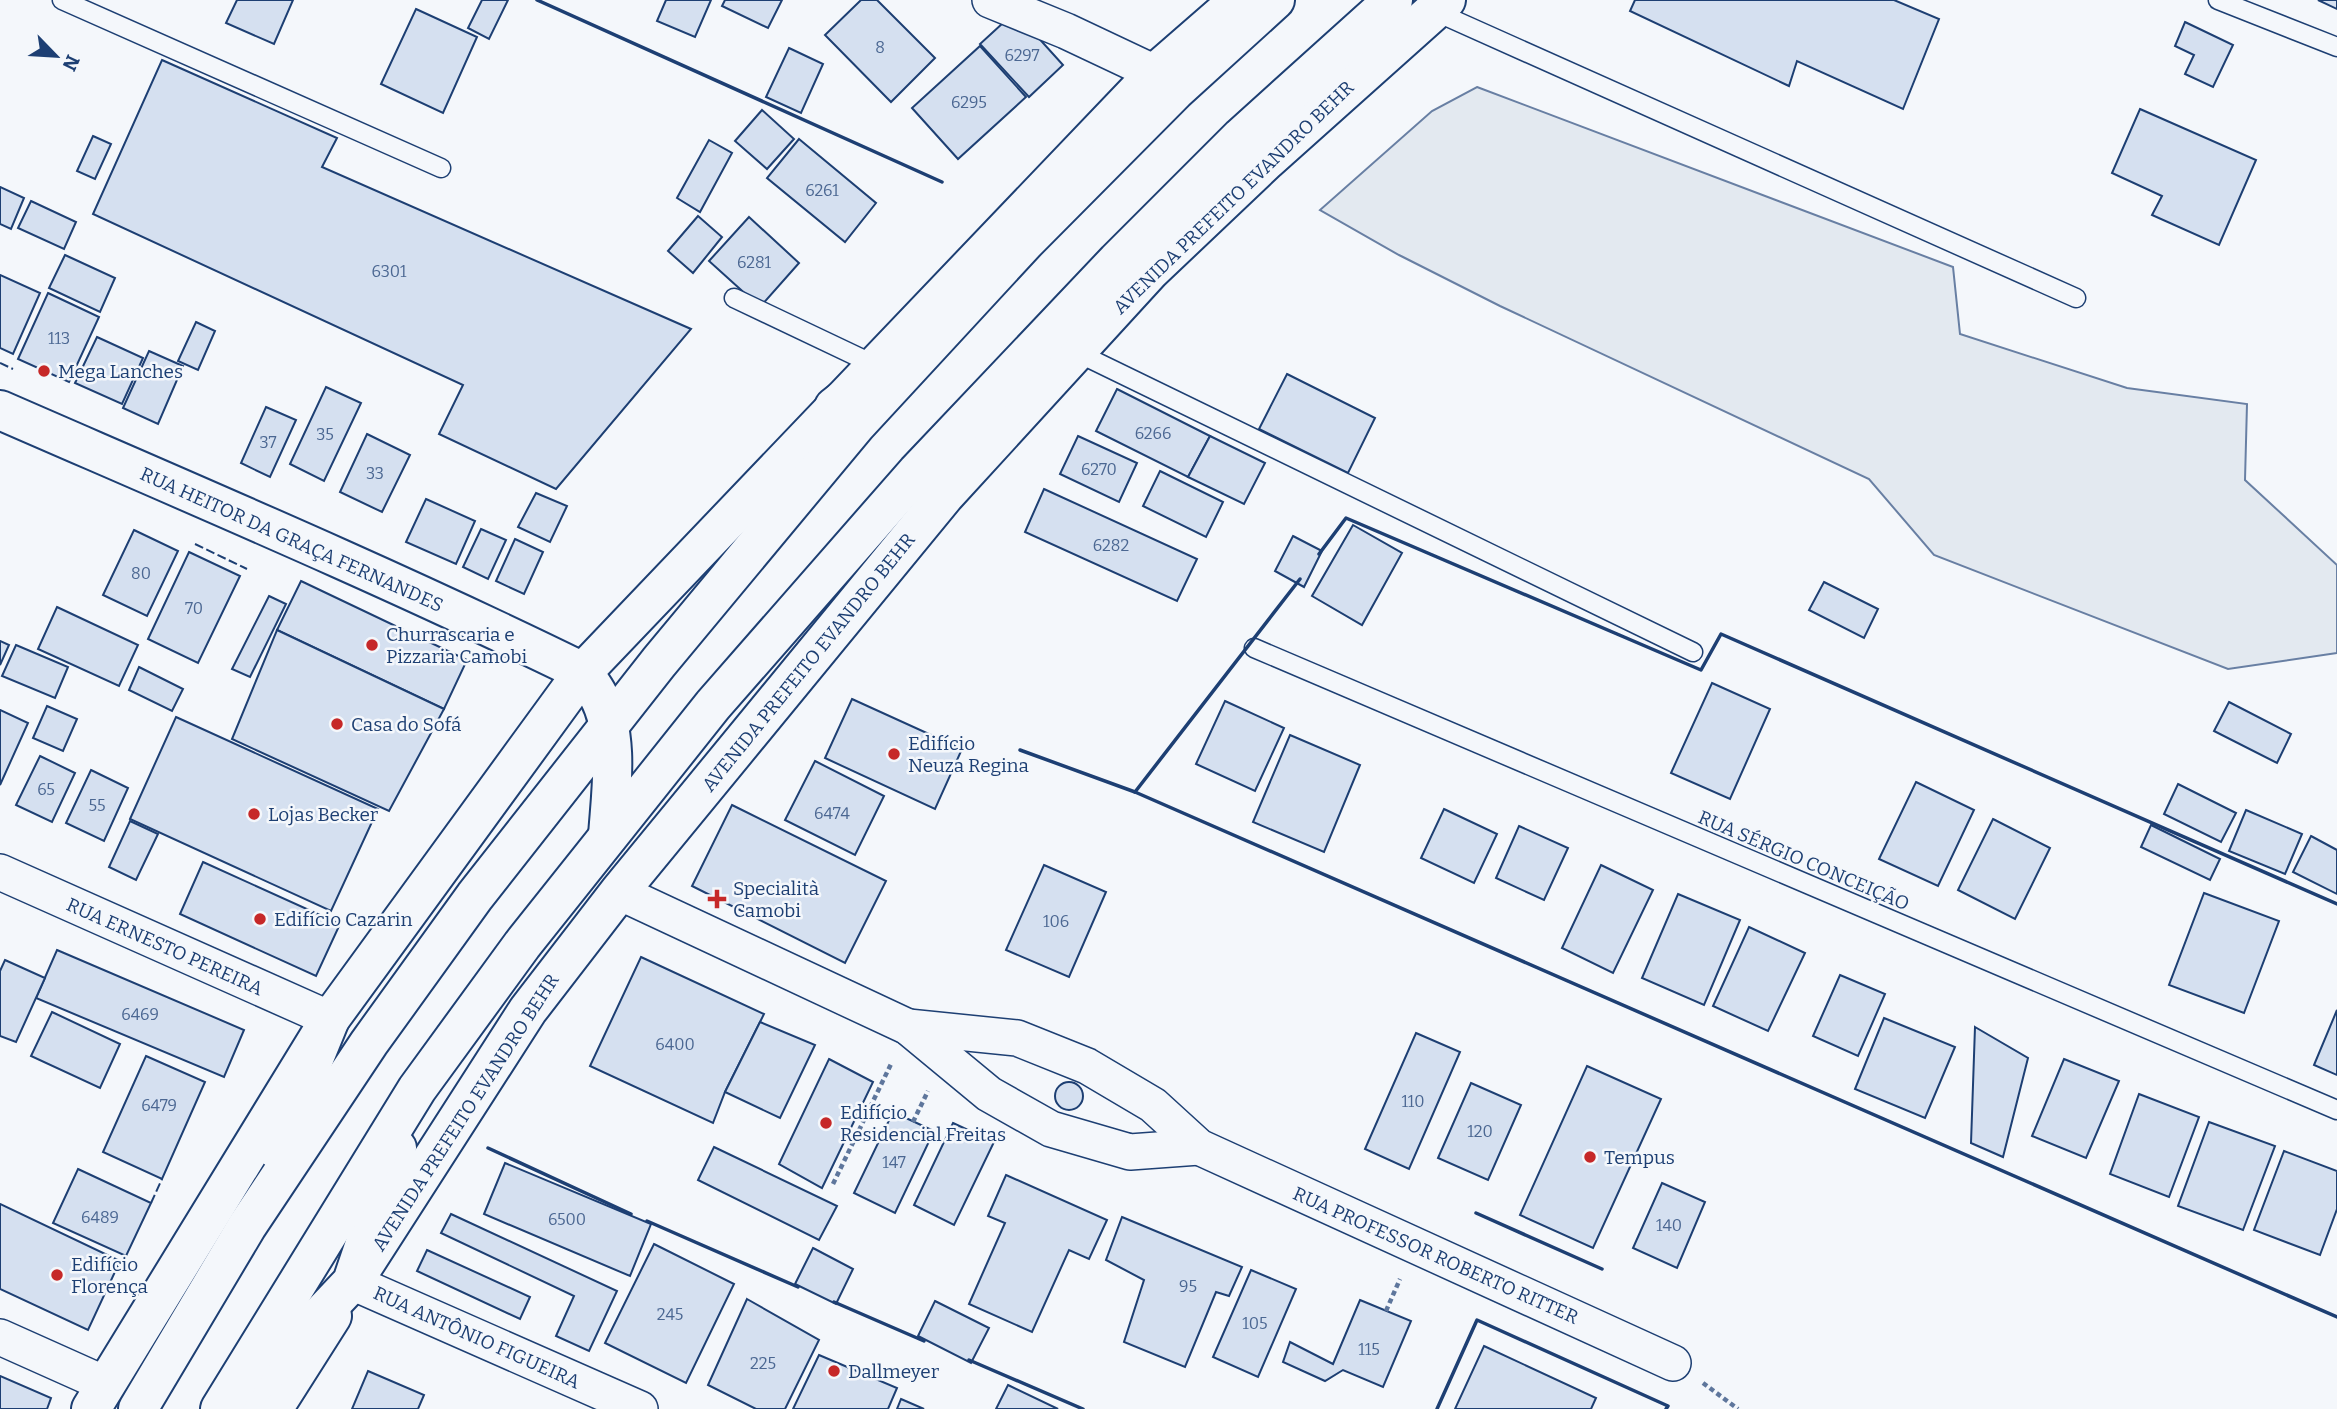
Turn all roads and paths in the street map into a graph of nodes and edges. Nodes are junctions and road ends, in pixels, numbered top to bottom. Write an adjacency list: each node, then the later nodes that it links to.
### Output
1 (62, 0): 10 (lane)
2 (990, 0): 9 (street)
3 (1239, 0): 9 (main road)
4 (1275, 0): 11 (main road)
5 (1393, 0): 22 (main road, AVENIDA PREFEITO EVANDRO BEHR)
6 (2218, 0): 8 (lane)
7 (1442, 3): 13 (lane); 14 (main road, AVENIDA PREFEITO EVANDRO BEHR)
8 (2337, 47)
9 (1155, 73): 15 (main road)
10 (440, 168)
11 (1026, 241): 16 (main road); 21 (main road)
12 (734, 298): 15 (lane)
13 (2076, 298)
14 (1076, 352): 19 (lane); 24 (main road, AVENIDA PREFEITO EVANDRO BEHR)
15 (875, 365): 16 (main road)
16 (834, 407): 20 (main road)
17 (0, 410): 20 (main road, RUA HEITOR DA GRAÇA FERNANDES)
18 (1254, 648): 28 (lane, RUA SÉRGIO CONCEIÇÃO)
19 (1693, 652)
20 (583, 672): 21 (main road); 25 (main road)
21 (609, 725): 22 (main road); 31 (main road)
22 (608, 836): 27 (main road, AVENIDA PREFEITO EVANDRO BEHR)
23 (0, 872): 25 (street, RUA ERNESTO PEREIRA)
24 (620, 892): 26 (street, RUA PROFESSOR ROBERTO RITTER); 32 (main road, AVENIDA PREFEITO EVANDRO BEHR)
25 (330, 1019): 31 (main road); 35 (main road)
26 (908, 1027): 29 (street, RUA PROFESSOR ROBERTO RITTER); 29 (street, RUA PROFESSOR ROBERTO RITTER); 30 (path)
27 (417, 1089): 32 (main road); 37 (main road, AVENIDA PREFEITO EVANDRO BEHR)
28 (2337, 1110)
29 (1199, 1147): 34 (street, RUA PROFESSOR ROBERTO RITTER)
30 (833, 1184)
31 (247, 1226): 36 (main road)
32 (352, 1282): 38 (main road); 39 (main road, AVENIDA PREFEITO EVANDRO BEHR); 40 (street, RUA ANTÔNIO FIGUEIRA)
33 (0, 1337): 35 (street)
34 (1674, 1363)
35 (98, 1396)
36 (138, 1409)
37 (219, 1409)
38 (232, 1409)
39 (272, 1409)
40 (640, 1409)

